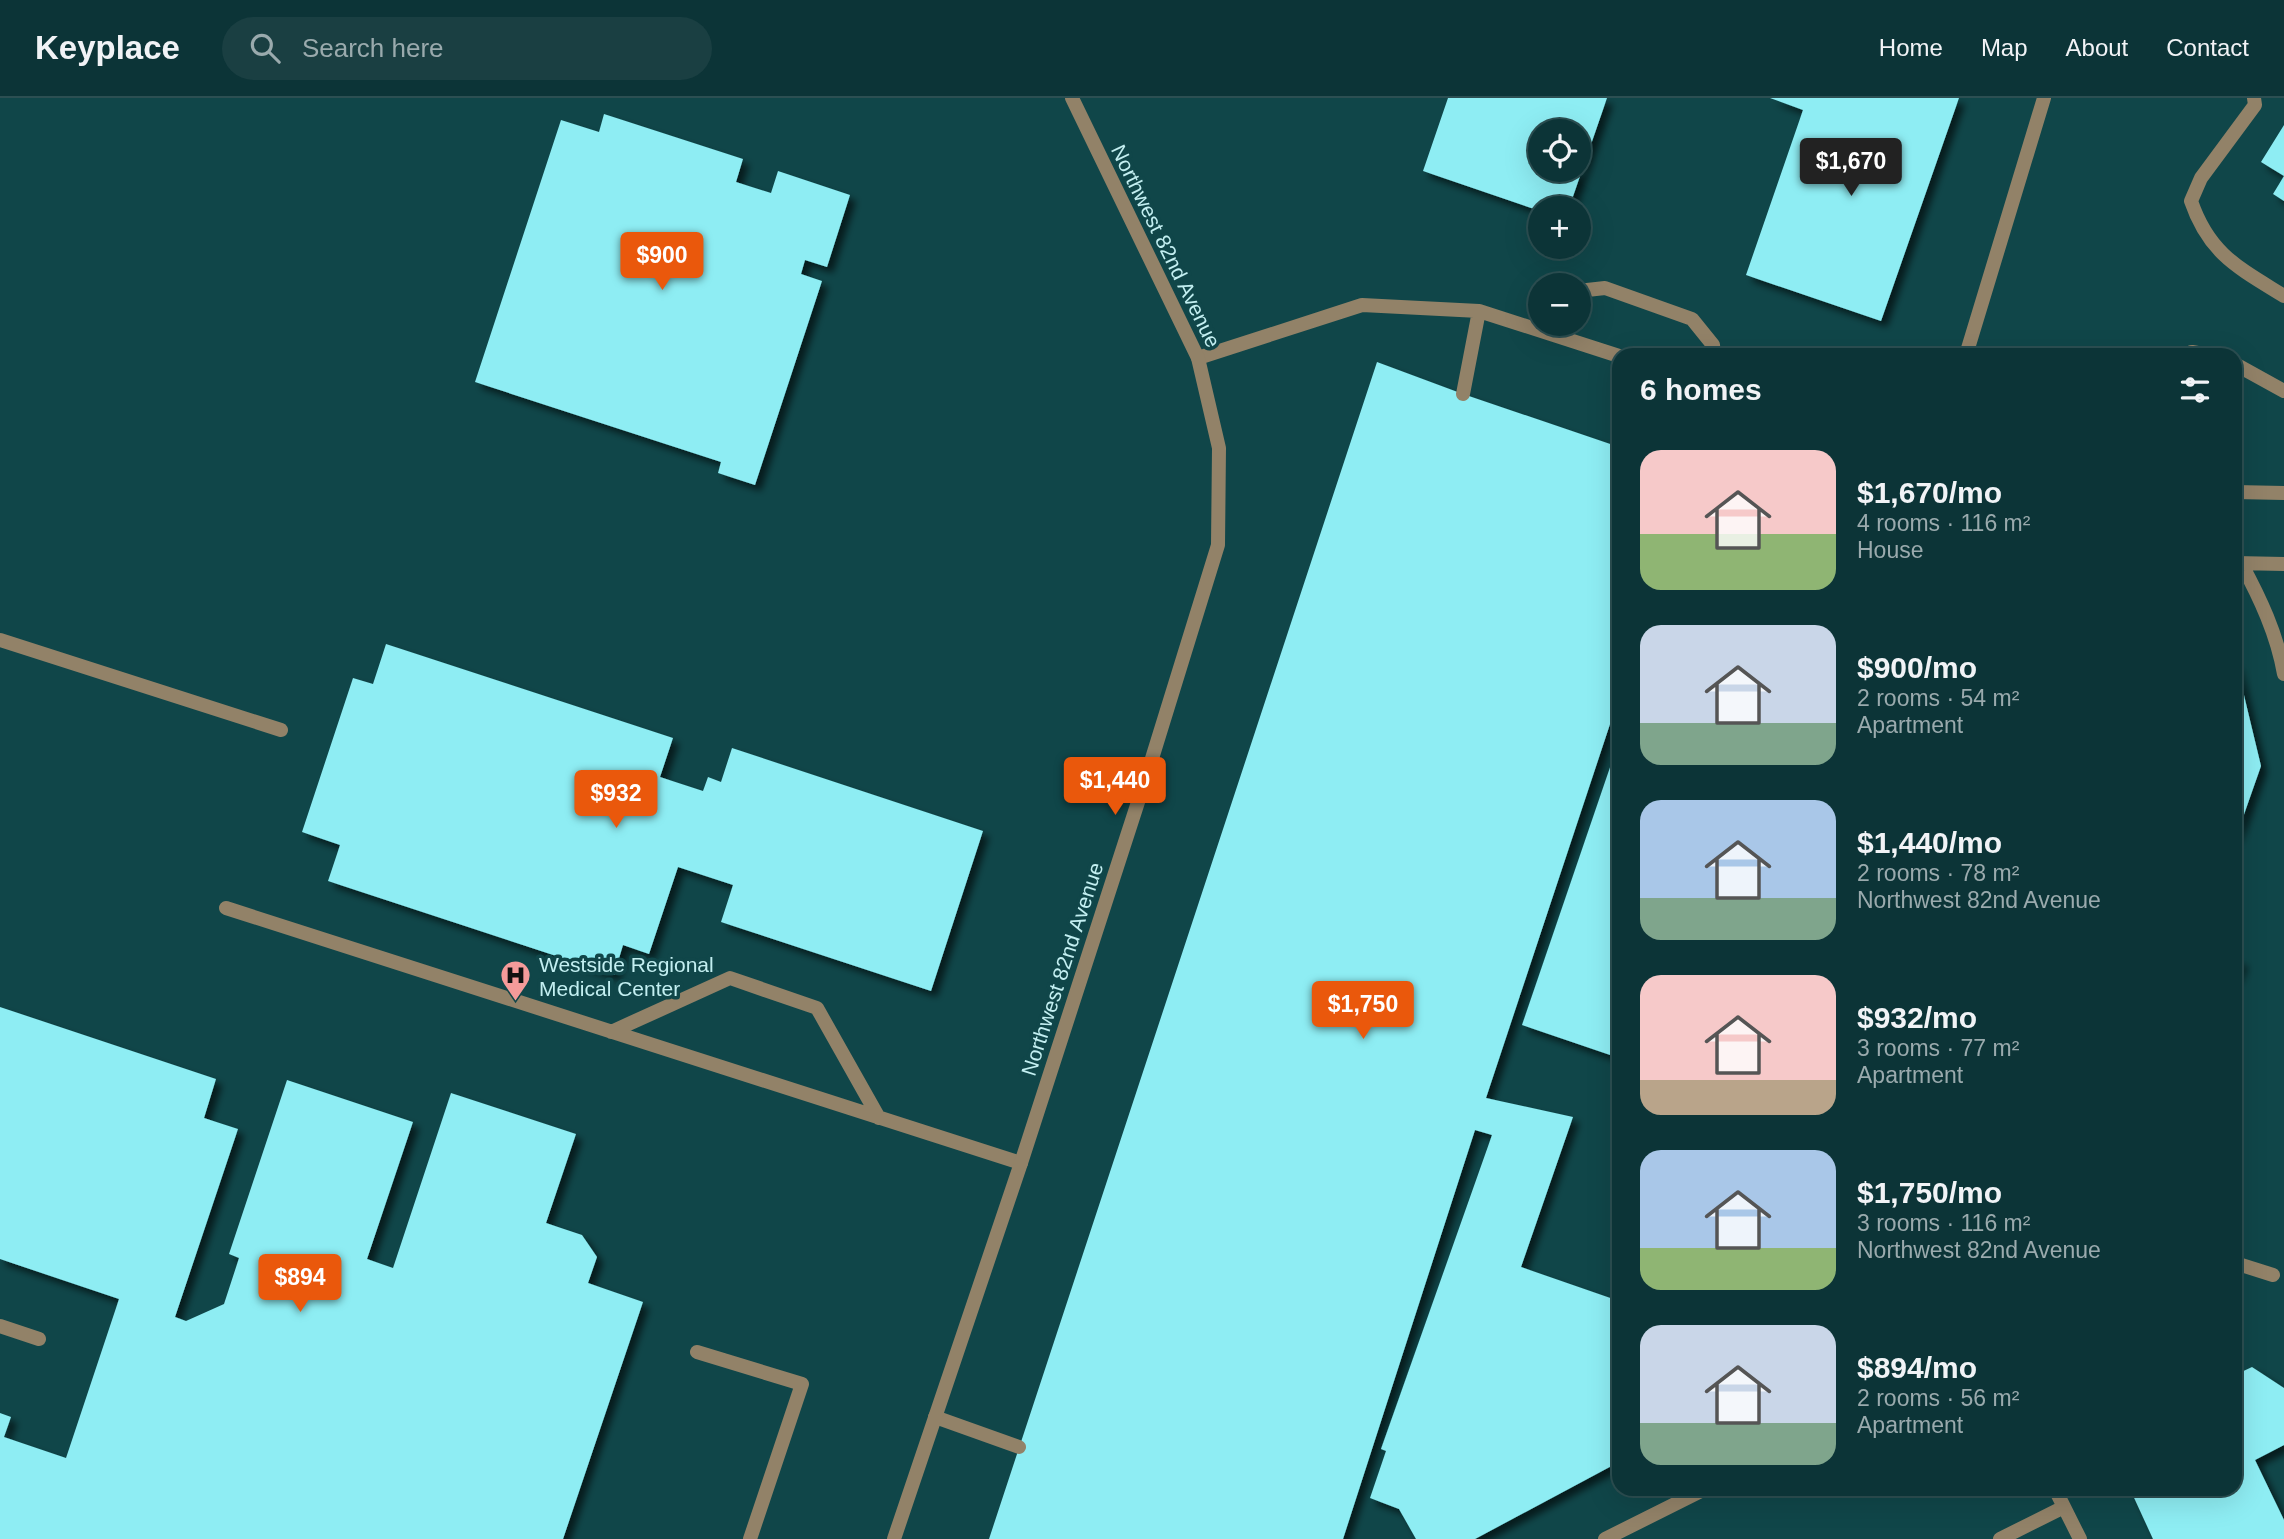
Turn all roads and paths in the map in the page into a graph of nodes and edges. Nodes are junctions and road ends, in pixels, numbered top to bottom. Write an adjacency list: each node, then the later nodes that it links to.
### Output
1 (1072, 98): 12 (street, Northwest 82nd Avenue)
2 (2044, 98): 10 (street)
3 (2254, 98): 5 (street)
4 (1591, 290): 9 (street)
5 (2284, 296)
6 (1479, 311): 7 (street); 12 (street); 15 (street)
7 (1528, 324)
8 (1564, 336): 11 (street)
9 (1713, 348)
10 (1968, 348)
11 (1612, 353)
12 (1198, 358): 28 (street, Northwest 82nd Avenue)
13 (2242, 368): 14 (street)
14 (2284, 391)
15 (1463, 394)
16 (2242, 492): 17 (street)
17 (2284, 493)
18 (2242, 563): 19 (street)
19 (2284, 564)
20 (2242, 569): 22 (street)
21 (0, 640): 24 (street)
22 (2282, 651): 23 (street)
23 (2284, 674)
24 (281, 730)
25 (226, 908): 26 (street)
26 (611, 1032): 27 (street); 27 (street)
27 (879, 1118): 28 (street)
28 (1021, 1163): 34 (street, Northwest 82nd Avenue)
29 (2242, 1265): 30 (street)
30 (2273, 1275)
31 (0, 1326): 32 (street)
32 (38, 1339)
33 (697, 1352): 39 (street)
34 (935, 1417): 35 (street); 40 (street, Northwest 82nd Avenue)
35 (1019, 1447)
36 (1691, 1496): 41 (street)
37 (2058, 1496): 38 (street)
38 (2064, 1507): 42 (street); 43 (street)
39 (750, 1539)
40 (894, 1539)
41 (1605, 1539)
42 (2000, 1539)
43 (2080, 1539)

